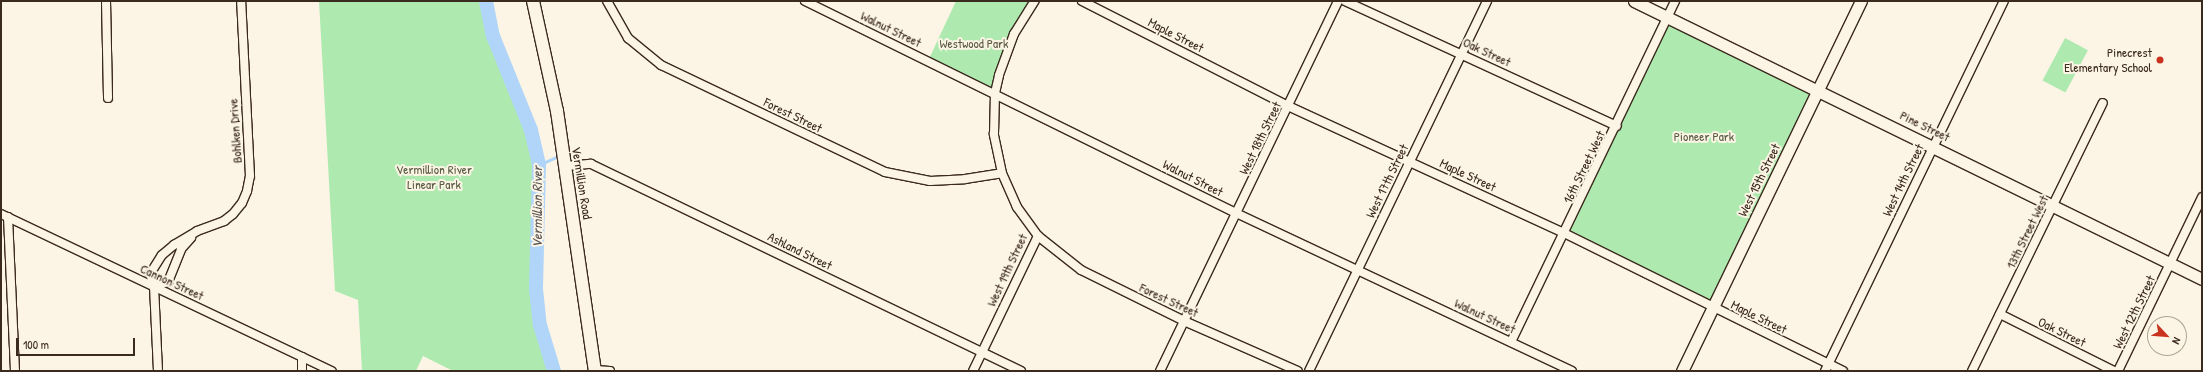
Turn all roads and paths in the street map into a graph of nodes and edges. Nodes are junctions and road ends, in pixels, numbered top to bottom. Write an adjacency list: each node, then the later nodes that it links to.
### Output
1 (106, 1): 19 (street)
2 (241, 1): 31 (street, Bohlken Drive)
3 (534, 1): 25 (main road, Vermillion Road)
4 (607, 1): 26 (street, Forest Street)
5 (805, 1): 18 (street, Walnut Street)
6 (1035, 1): 18 (street, West 19th Street)
7 (1082, 1): 21 (street, Maple Street)
8 (1338, 1): 21 (street, West 18th Street)
9 (1345, 1): 16 (street, Oak Street)
10 (1487, 1): 16 (street, West 17th Street)
11 (1634, 1): 15 (street, Pine Street)
12 (1675, 1): 15 (street, 16th Street West)
13 (1861, 1): 17 (street, West 15th Street)
14 (2004, 1): 23 (street, West 14th Street)
15 (1668, 17): 17 (street, Pine Street); 22 (street, 16th Street West)
16 (1462, 53): 22 (street, Oak Street); 24 (street, West 17th Street)
17 (1818, 90): 23 (street, Pine Street); 38 (street, West 15th Street)
18 (995, 93): 26 (street, West 19th Street); 29 (street, Walnut Street)
19 (108, 98)
20 (2103, 104): 28 (street, 13th Street West)
21 (1288, 106): 24 (street, Maple Street); 29 (street, West 18th Street)
22 (1617, 126): 32 (street, 16th Street West)
23 (1933, 146): 28 (street, Pine Street); 44 (street, West 14th Street)
24 (1410, 160): 32 (street, Maple Street); 35 (street, West 17th Street)
25 (566, 166): 42 (street, Ashland Street); 45 (main road, Vermillion Road)
26 (1002, 173): 33 (street, West 19th Street)
27 (2202, 197): 34 (street, West 12th Street)
28 (2053, 206): 34 (street, Pine Street); 39 (street, 13th Street West)
29 (1236, 213): 35 (street, Walnut Street); 40 (street, West 18th Street)
30 (4, 216): 37 (street, Cannon Street); 46 (street)
31 (197, 231): 37 (street); 37 (street, Bohlken Drive)
32 (1564, 234): 38 (street, Maple Street); 41 (street, 16th Street West)
33 (1038, 236): 40 (street, Forest Street); 42 (street, West 19th Street)
34 (2171, 264): 36 (street, Pine Street); 61 (street, West 12th Street)
35 (1357, 270): 41 (street, Walnut Street); 55 (street, West 17th Street)
36 (2202, 279)
37 (154, 286): 43 (street, Cannon Street); 47 (street, Bohlken Drive)
38 (1713, 308): 44 (street, Maple Street); 57 (street, West 15th Street)
39 (2000, 314): 59 (street, 13th Street West); 60 (street, Oak Street)
40 (1184, 321): 53 (street, West 18th Street); 54 (street, Forest Street)
41 (1511, 342): 56 (street, Walnut Street)
42 (982, 352): 51 (street, West 19th Street); 52 (street, Ashland Street)
43 (302, 357): 48 (street); 49 (street, Cannon Street)
44 (1826, 367): 58 (street, Maple Street)
45 (595, 370): 50 (street)
46 (15, 371)
47 (158, 371)
48 (302, 371)
49 (332, 371)
50 (610, 371)
51 (972, 371)
52 (1021, 371)
53 (1160, 371)
54 (1298, 371)
55 (1309, 371)
56 (1572, 371)
57 (1682, 371)
58 (1843, 371)
59 (1972, 371)
60 (2114, 371)
61 (2118, 371)

